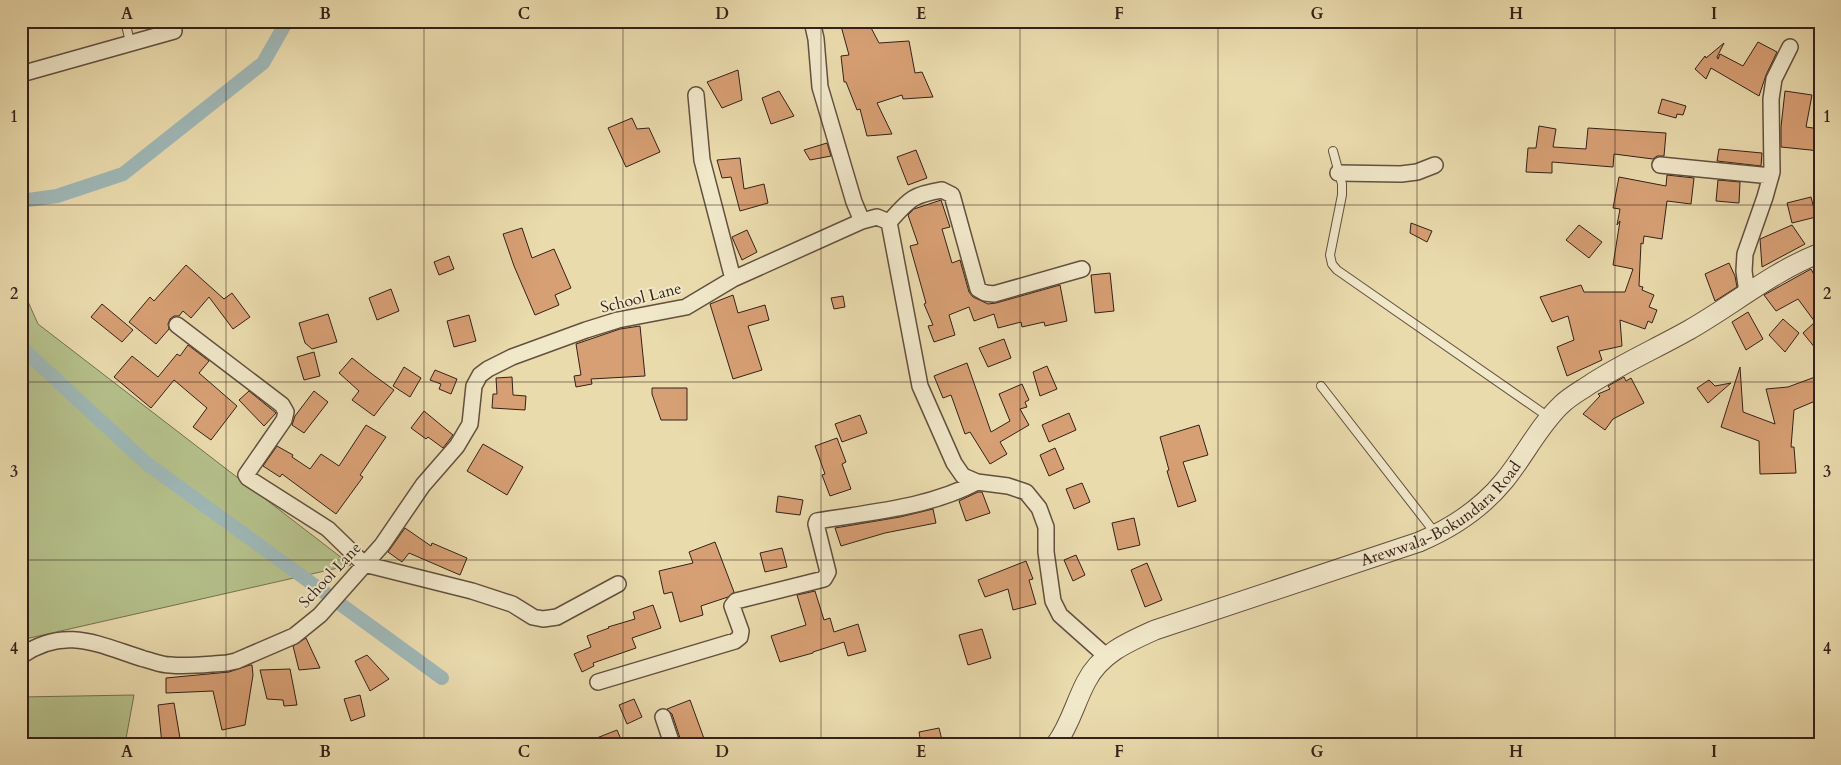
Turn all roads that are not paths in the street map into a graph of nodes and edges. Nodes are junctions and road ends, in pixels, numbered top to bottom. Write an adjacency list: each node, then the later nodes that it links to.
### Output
1 (125, 21): 4 (lane)
2 (812, 21): 13 (street)
3 (174, 31): 4 (street)
4 (130, 42): 6 (street)
5 (1790, 47): 12 (street)
6 (21, 74)
7 (696, 95): 17 (street)
8 (1333, 151): 11 (lane)
9 (1435, 165): 11 (street)
10 (1660, 165): 12 (street)
11 (1338, 174): 21 (lane)
12 (1771, 176): 18 (street)
13 (862, 221): 14 (street, School Lane); 17 (street, School Lane)
14 (888, 222): 16 (street); 22 (street)
15 (1820, 253): 18 (street, Arewwala-Bokundara Road)
16 (1082, 269)
17 (734, 279): 24 (street, School Lane)
18 (1746, 293): 21 (street, Arewwala-Bokundara Road)
19 (176, 325): 24 (street)
20 (1321, 386): 23 (lane)
21 (1550, 418): 23 (street, Arewwala-Bokundara Road)
22 (976, 482): 27 (street); 28 (street)
23 (1437, 535): 27 (street, Arewwala-Bokundara Road)
24 (364, 564): 25 (street); 26 (street, School Lane)
25 (618, 584)
26 (21, 656)
27 (1106, 656): 31 (street, Arewwala-Bokundara Road)
28 (598, 682)
29 (663, 717): 30 (street)
30 (672, 744)
31 (1056, 744)

